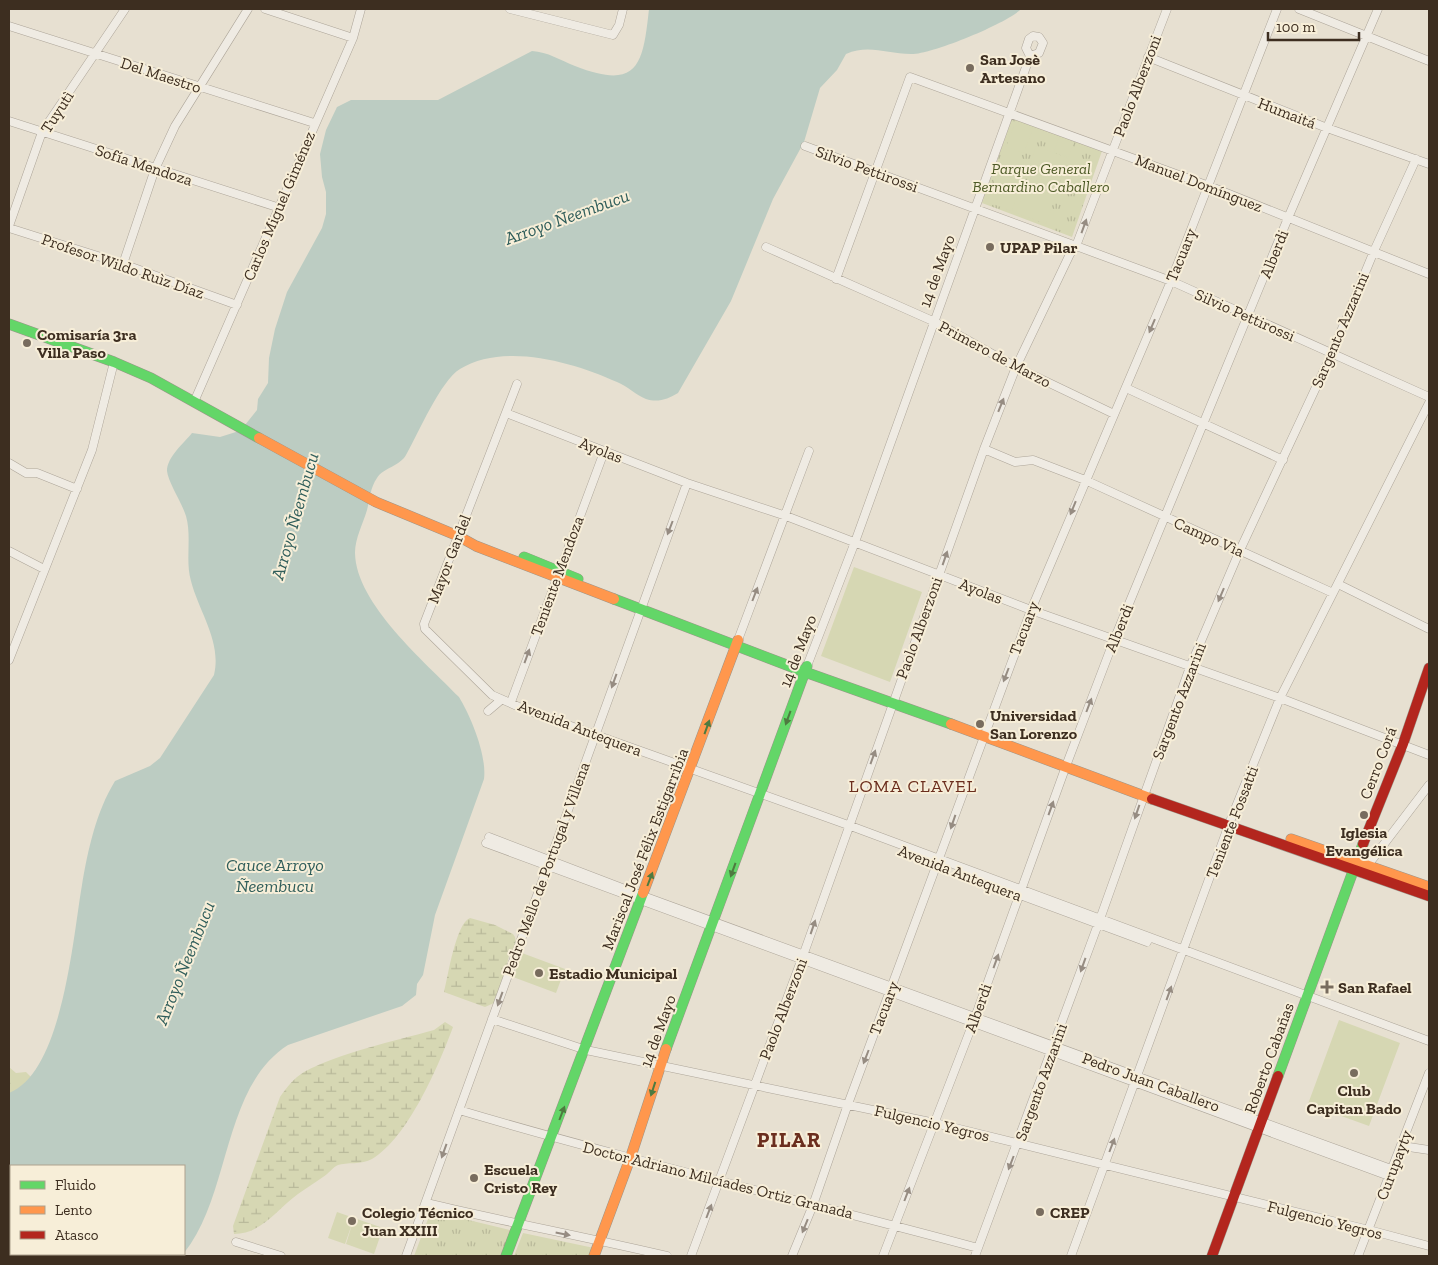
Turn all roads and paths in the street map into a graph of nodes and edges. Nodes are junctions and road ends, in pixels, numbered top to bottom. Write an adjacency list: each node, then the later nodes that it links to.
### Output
1 (125, 9): 14 (street, Tuyutì)
2 (248, 9): 18 (street)
3 (265, 9): 13 (street)
4 (361, 9): 13 (street, Carlos Miguel Giménez)
5 (510, 9): 6 (street)
6 (623, 9)
7 (1167, 9): 16 (street, Paolo Alberzoni)
8 (1277, 9): 19 (street, Tacuary)
9 (1298, 9): 12 (street)
10 (1378, 9): 12 (street, Alberdi)
11 (9, 26): 14 (street, Del Maestro)
12 (1366, 36): 17 (street); 23 (street, Alberdi)
13 (353, 38): 22 (street, Carlos Miguel Giménez)
14 (96, 54): 18 (street, Del Maestro); 24 (street, Tuyutì)
15 (1030, 56): 20 (street, 14 de Mayo)
16 (1148, 57): 19 (street, Humaitá); 26 (street, Paolo Alberzoni)
17 (1429, 61)
18 (198, 87): 22 (street, Del Maestro); 29 (street)
19 (1242, 96): 23 (street, Humaitá); 31 (street, Tacuary)
20 (1009, 114): 26 (street, Manuel Domínguez); 30 (street, Manuel Domínguez); 33 (street, 14 de Mayo)
21 (9, 121): 24 (street, Sofía Mendoza)
22 (314, 123): 32 (street, Carlos Miguel Giménez)
23 (1327, 128): 27 (street, Humaitá); 34 (street, Alberdi)
24 (42, 132): 29 (street, Sofía Mendoza); 35 (street, Tuyutì)
25 (805, 146): 30 (street, Silvio Pettirossi)
26 (1112, 150): 31 (street, Manuel Domínguez); 36 (street, Paolo Alberzoni, one-way to 26)
27 (1416, 159): 28 (street, Humaitá); 38 (street, Sargento Azzarini)
28 (1429, 164)
29 (155, 169): 32 (street, Sofía Mendoza); 39 (street)
30 (874, 171): 33 (street, Silvio Pettirossi); 41 (street)
31 (1208, 186): 34 (street, Manuel Domínguez); 42 (street, Tacuary)
32 (280, 208): 43 (street, Carlos Miguel Giménez)
33 (976, 209): 36 (street, Silvio Pettirossi); 45 (street, 14 de Mayo)
34 (1288, 218): 38 (street, Manuel Domínguez); 44 (street, Alberdi)
35 (9, 227): 39 (street, Profesor Wildo Ruìz Díaz)
36 (1076, 246): 42 (street, Silvio Pettirossi); 49 (street, Paolo Alberzoni)
37 (766, 247): 41 (street, Primero de Marzo)
38 (1374, 251): 40 (street, Manuel Domínguez); 47 (street, Sargento Azzarini)
39 (123, 264): 43 (street, Profesor Wildo Ruìz Díaz)
40 (1429, 274)
41 (836, 278): 45 (street, Primero de Marzo)
42 (1171, 282): 44 (street, Silvio Pettirossi); 51 (street, Tacuary, one-way to 51)
43 (237, 305): 53 (street, Carlos Miguel Giménez)
44 (1248, 316): 47 (street, Silvio Pettirossi); 57 (street, Alberdi)
45 (934, 322): 49 (street, Primero de Marzo); 69 (street, 14 de Mayo)
46 (9, 324): 48 (main road)
47 (1332, 353): 52 (street, Silvio Pettirossi); 61 (street, Sargento Azzarini)
48 (114, 362): 53 (main road); 65 (street)
49 (1016, 367): 56 (street, Primero de Marzo); 58 (street, Paolo Alberzoni, one-way to 49)
50 (517, 384): 55 (street, Mayor Gardel)
51 (1126, 388): 56 (street, Tacuary); 57 (street)
52 (1429, 397)
53 (194, 402): 68 (main road)
54 (1429, 403): 75 (street, Teniente Fossatti)
55 (506, 413): 60 (street, Ayolas); 68 (street, Mayor Gardel)
56 (1114, 414): 63 (street, Tacuary)
57 (1203, 425): 61 (street); 67 (street, Alberdi)
58 (984, 449): 63 (street, Campo Vìa); 74 (street, Paolo Alberzoni, one-way to 58)
59 (809, 451): 66 (street, Mariscal José Félix Estigarribia)
60 (604, 452): 64 (street, Ayolas); 73 (street, Teniente Mendoza)
61 (1283, 460): 70 (street, Sargento Azzarini)
62 (9, 463): 65 (street)
63 (1085, 480): 67 (street, Campo Vìa); 78 (street, Tacuary, one-way to 78)
64 (687, 483): 66 (street, Ayolas); 77 (street, Pedro Mello de Portugal y Villena, one-way to 77)
65 (77, 489): 72 (street)
66 (786, 516): 69 (street, Ayolas); 81 (street, Mariscal José Félix Estigarribia, one-way to 66)
67 (1163, 517): 70 (street, Campo Vìa); 80 (street, Alberdi)
68 (458, 536): 73 (main road); 87 (street, Mayor Gardel)
69 (855, 542): 74 (street, Ayolas); 85 (street, 14 de Mayo)
70 (1240, 550): 76 (street, Campo Vìa); 83 (street, Sargento Azzarini, one-way to 83)
71 (9, 551): 72 (street)
72 (44, 569): 82 (street)
73 (557, 574): 77 (main road); 89 (street, Teniente Mendoza, one-way to 73)
74 (939, 575): 78 (street, Ayolas); 88 (street, Paolo Alberzoni)
75 (1338, 584): 76 (street, Teniente Fossatti); 79 (street)
76 (1334, 593): 86 (street, Teniente Fossatti)
77 (641, 606): 81 (main road); 92 (street, Pedro Mello de Portugal y Villena, one-way to 92)
78 (1031, 610): 80 (street, Ayolas); 91 (street, Tacuary, one-way to 91)
79 (1429, 629)
80 (1114, 640): 83 (street, Ayolas); 95 (street, Alberdi, one-way to 80)
81 (737, 643): 85 (main road); 96 (main road, Mariscal José Félix Estigarribia, one-way to 81)
82 (9, 660)
83 (1190, 667): 86 (street, Ayolas); 98 (street, Sargento Azzarini)
84 (1429, 668): 93 (main road, Cerro Corá)
85 (806, 669): 88 (main road); 99 (main road, 14 de Mayo, one-way to 99)
86 (1280, 698): 93 (street, Ayolas); 100 (street, Teniente Fossatti)
87 (501, 700): 89 (street, Mayor Gardel); 90 (street)
88 (893, 700): 91 (main road); 101 (street, Paolo Alberzoni, one-way to 88)
89 (511, 702): 92 (street, Avenida Antequera)
90 (488, 711)
91 (984, 733): 95 (main road); 103 (street, Tacuary, one-way to 103)
92 (594, 736): 96 (street, Avenida Antequera); 104 (street, Pedro Mello de Portugal y Villena)
93 (1403, 744): 94 (street, Ayolas); 106 (main road, Cerro Corá)
94 (1429, 755)
95 (1067, 763): 98 (main road); 108 (street, Alberdi, one-way to 95)
96 (690, 771): 99 (street, Avenida Antequera); 110 (main road, Mariscal José Félix Estigarribia, one-way to 96)
97 (1429, 785): 105 (street)
98 (1144, 793): 100 (main road); 111 (street, Sargento Azzarini, one-way to 111)
99 (759, 796): 101 (street, Avenida Antequera); 112 (main road, 14 de Mayo, one-way to 112)
100 (1230, 823): 106 (main road); 113 (street, Teniente Fossatti)
101 (848, 828): 103 (street, Avenida Antequera); 114 (street, Paolo Alberzoni, one-way to 101)
102 (488, 840): 104 (street, Pedro Juan Caballero)
103 (939, 862): 108 (street, Avenida Antequera); 115 (street, Tacuary)
104 (548, 863): 110 (street, Pedro Juan Caballero); 117 (street, Pedro Mello de Portugal y Villena, one-way to 117)
105 (1368, 865): 106 (main road); 107 (main road)
106 (1355, 866): 109 (main road); 116 (main road, Roberto Cabañas)
107 (1429, 887)
108 (1020, 893): 111 (street, Avenida Antequera); 118 (street, Alberdi, one-way to 108)
109 (1429, 896)
110 (642, 899): 112 (street, Pedro Juan Caballero); 122 (main road, Mariscal José Félix Estigarribia)
111 (1099, 922): 113 (street, Avenida Antequera); 121 (street, Sargento Azzarini, one-way to 121)
112 (713, 924): 114 (street, Pedro Juan Caballero); 123 (main road, 14 de Mayo)
113 (1184, 952): 116 (street, Avenida Antequera); 125 (street, Teniente Fossatti, one-way to 113)
114 (803, 956): 115 (street, Pedro Juan Caballero); 126 (street, Paolo Alberzoni)
115 (891, 990): 118 (street, Pedro Juan Caballero); 127 (street, Tacuary, one-way to 127)
116 (1307, 998): 119 (street, Avenida Antequera); 120 (street, Avenida Antequera); 130 (main road, Roberto Cabañas)
117 (492, 1019): 122 (street, Fulgencio Yegros); 128 (street, Pedro Mello de Portugal y Villena)
118 (974, 1020): 121 (street, Pedro Juan Caballero); 129 (street, Alberdi)
119 (1429, 1041)
120 (1429, 1046)
121 (1053, 1049): 125 (street, Pedro Juan Caballero); 132 (street, Sargento Azzarini)
122 (586, 1050): 123 (street, Fulgencio Yegros); 131 (main road, Mariscal José Félix Estigarribia, one-way to 122)
123 (660, 1066): 126 (street, Fulgencio Yegros); 135 (main road, 14 de Mayo, one-way to 135)
124 (1429, 1073): 133 (street, Curupayty)
125 (1137, 1081): 130 (street, Pedro Juan Caballero); 136 (street, Teniente Fossatti, one-way to 125)
126 (754, 1086): 127 (street, Fulgencio Yegros); 138 (street, Paolo Alberzoni)
127 (848, 1104): 129 (street, Fulgencio Yegros); 141 (street, Tacuary)
128 (459, 1110): 131 (street, Doctor Adriano Milcíades Ortiz Granada); 140 (street, Pedro Mello de Portugal y Villena, one-way to 140)
129 (934, 1122): 132 (street, Fulgencio Yegros); 143 (street, Alberdi, one-way to 129)
130 (1259, 1126): 137 (street, Pedro Juan Caballero); 139 (main road, Roberto Cabañas)
131 (552, 1138): 135 (street, Doctor Adriano Milcíades Ortiz Granada); 142 (main road, Mariscal José Félix Estigarribia)
132 (1018, 1143): 136 (street, Fulgencio Yegros); 148 (street, Sargento Azzarini, one-way to 148)
133 (1402, 1146): 134 (street); 137 (street, Curupayty)
134 (1429, 1150)
135 (631, 1156): 138 (street, Doctor Adriano Milcíades Ortiz Granada); 145 (main road, 14 de Mayo)
136 (1104, 1164): 139 (street, Fulgencio Yegros); 157 (street, Teniente Fossatti)
137 (1390, 1173): 144 (street, Curupayty)
138 (720, 1181): 141 (street, Doctor Adriano Milcíades Ortiz Granada); 154 (street, Paolo Alberzoni, one-way to 138)
139 (1234, 1198): 144 (street, Fulgencio Yegros); 158 (main road, Roberto Cabañas)
140 (426, 1203): 142 (street); 150 (street, Pedro Mello de Portugal y Villena)
141 (814, 1205): 143 (street, Doctor Adriano Milcíades Ortiz Granada); 155 (street, Tacuary, one-way to 155)
142 (516, 1225): 145 (street, one-way to 145); 151 (main road, Mariscal José Félix Estigarribia)
143 (895, 1226): 148 (street, Doctor Adriano Milcíades Ortiz Granada); 156 (street, Alberdi)
144 (1370, 1230): 147 (street, Fulgencio Yegros); 159 (street, Curupayty)
145 (600, 1240): 152 (main road, 14 de Mayo); 153 (street)
146 (236, 1242): 149 (street)
147 (1429, 1246)
148 (977, 1252)
149 (281, 1256)
150 (406, 1256)
151 (506, 1256)
152 (594, 1256)
153 (666, 1256)
154 (692, 1256)
155 (792, 1256)
156 (883, 1256)
157 (1071, 1256)
158 (1212, 1256)
159 (1358, 1256)

